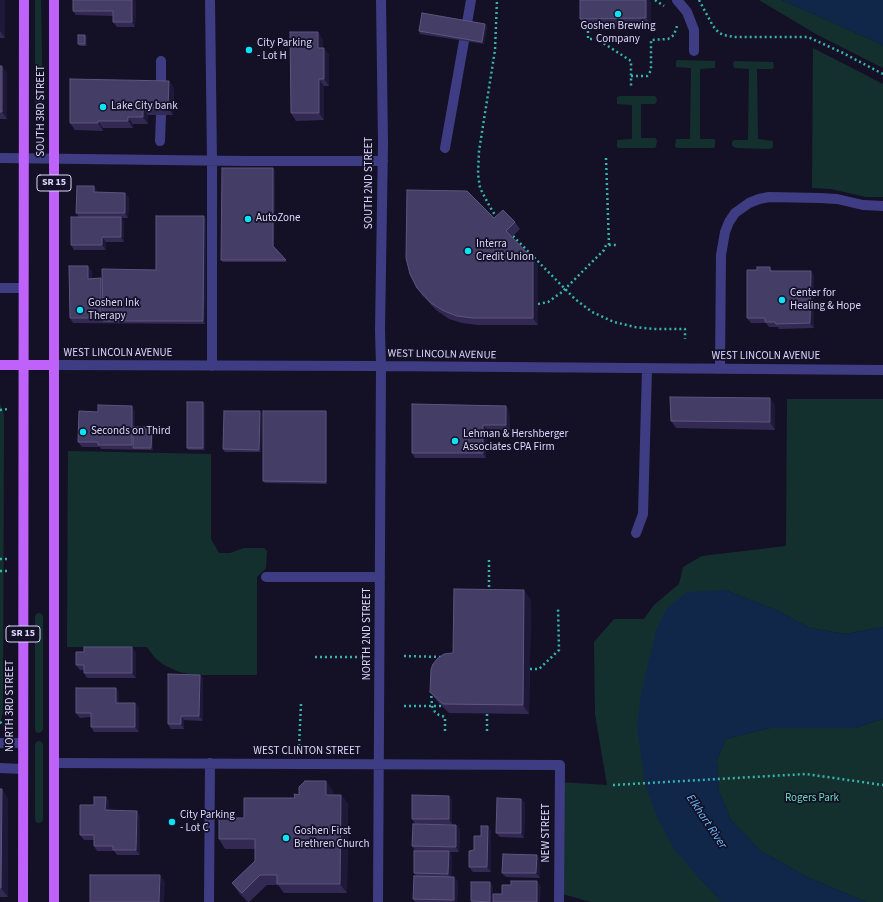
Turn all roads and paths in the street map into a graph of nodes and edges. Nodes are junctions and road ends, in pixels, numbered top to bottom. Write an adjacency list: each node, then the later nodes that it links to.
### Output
1 (24, 0): 25 (main road, SOUTH 3RD STREET / SR 15)
2 (54, 0): 27 (main road, SOUTH 3RD STREET / SR 15)
3 (210, 0): 28 (street)
4 (381, 0): 29 (street, SOUTH 2ND STREET)
5 (471, 0): 11 (street)
6 (497, 0): 31 (path)
7 (655, 0): 10 (path)
8 (677, 0): 15 (street)
9 (700, 0): 17 (path)
10 (669, 10)
11 (467, 23)
12 (677, 23): 18 (path)
13 (588, 26): 18 (path)
14 (464, 41): 23 (street)
15 (694, 51)
16 (161, 61): 19 (street)
17 (883, 74)
18 (631, 76): 20 (path)
19 (161, 88)
20 (631, 88)
21 (161, 115): 22 (street)
22 (160, 141)
23 (445, 148)
24 (0, 158): 25 (street)
25 (23, 158): 27 (street); 36 (main road, SOUTH 3RD STREET / SR 15)
26 (606, 158): 34 (path)
27 (54, 159): 28 (street); 42 (main road, SOUTH 3RD STREET / SR 15)
28 (212, 161): 29 (street); 43 (street)
29 (383, 161): 44 (street, SOUTH 2ND STREET)
30 (883, 206): 46 (street)
31 (501, 223)
32 (513, 236): 37 (path)
33 (617, 244): 34 (path)
34 (609, 245): 37 (path)
35 (0, 288): 36 (street)
36 (23, 288): 41 (main road, SOUTH 3RD STREET / SR 15)
37 (565, 288): 38 (path); 39 (path)
38 (538, 304)
39 (685, 339)
40 (0, 365): 41 (main road, WEST LINCOLN AVENUE)
41 (23, 365): 42 (main road, WEST LINCOLN AVENUE); 78 (main road, NORTH 3RD STREET / SR 15)
42 (54, 366): 43 (street, WEST LINCOLN AVENUE); 80 (main road, SR 15)
43 (212, 366): 44 (street, WEST LINCOLN AVENUE)
44 (381, 366): 45 (street, WEST LINCOLN AVENUE); 57 (street, NORTH 2ND STREET)
45 (647, 369): 46 (street, WEST LINCOLN AVENUE); 50 (street)
46 (720, 369): 47 (street, WEST LINCOLN AVENUE)
47 (883, 370)
48 (8, 409): 49 (path)
49 (0, 410)
50 (636, 533)
51 (489, 556): 58 (path)
52 (0, 559): 53 (path)
53 (7, 559)
54 (0, 571): 55 (path)
55 (7, 571)
56 (266, 577): 57 (street)
57 (380, 578): 82 (street, NORTH 2ND STREET)
58 (488, 595)
59 (558, 608): 66 (path)
60 (315, 656): 62 (path)
61 (404, 656): 63 (path)
62 (363, 657)
63 (450, 657)
64 (445, 660): 65 (path)
65 (441, 662)
66 (530, 669)
67 (431, 690): 70 (path)
68 (301, 704): 79 (path)
69 (404, 706): 70 (path)
70 (432, 706): 71 (path); 75 (path)
71 (441, 706)
72 (487, 714): 76 (path)
73 (0, 722): 74 (path)
74 (5, 726)
75 (445, 730)
76 (487, 731)
77 (0, 743): 78 (street)
78 (23, 743): 85 (main road, NORTH 3RD STREET / SR 15)
79 (299, 746)
80 (55, 763): 81 (street, WEST CLINTON STREET); 89 (main road, SR 15)
81 (210, 764): 82 (street, WEST CLINTON STREET); 90 (street)
82 (380, 765): 83 (street, WEST CLINTON STREET); 91 (street, NORTH 2ND STREET)
83 (560, 765): 92 (street, NEW STREET)
84 (0, 768): 85 (street)
85 (23, 769): 88 (main road, NORTH 3RD STREET / SR 15)
86 (613, 785): 87 (path)
87 (883, 785)
88 (23, 902)
89 (54, 902)
90 (209, 902)
91 (378, 902)
92 (559, 902)

